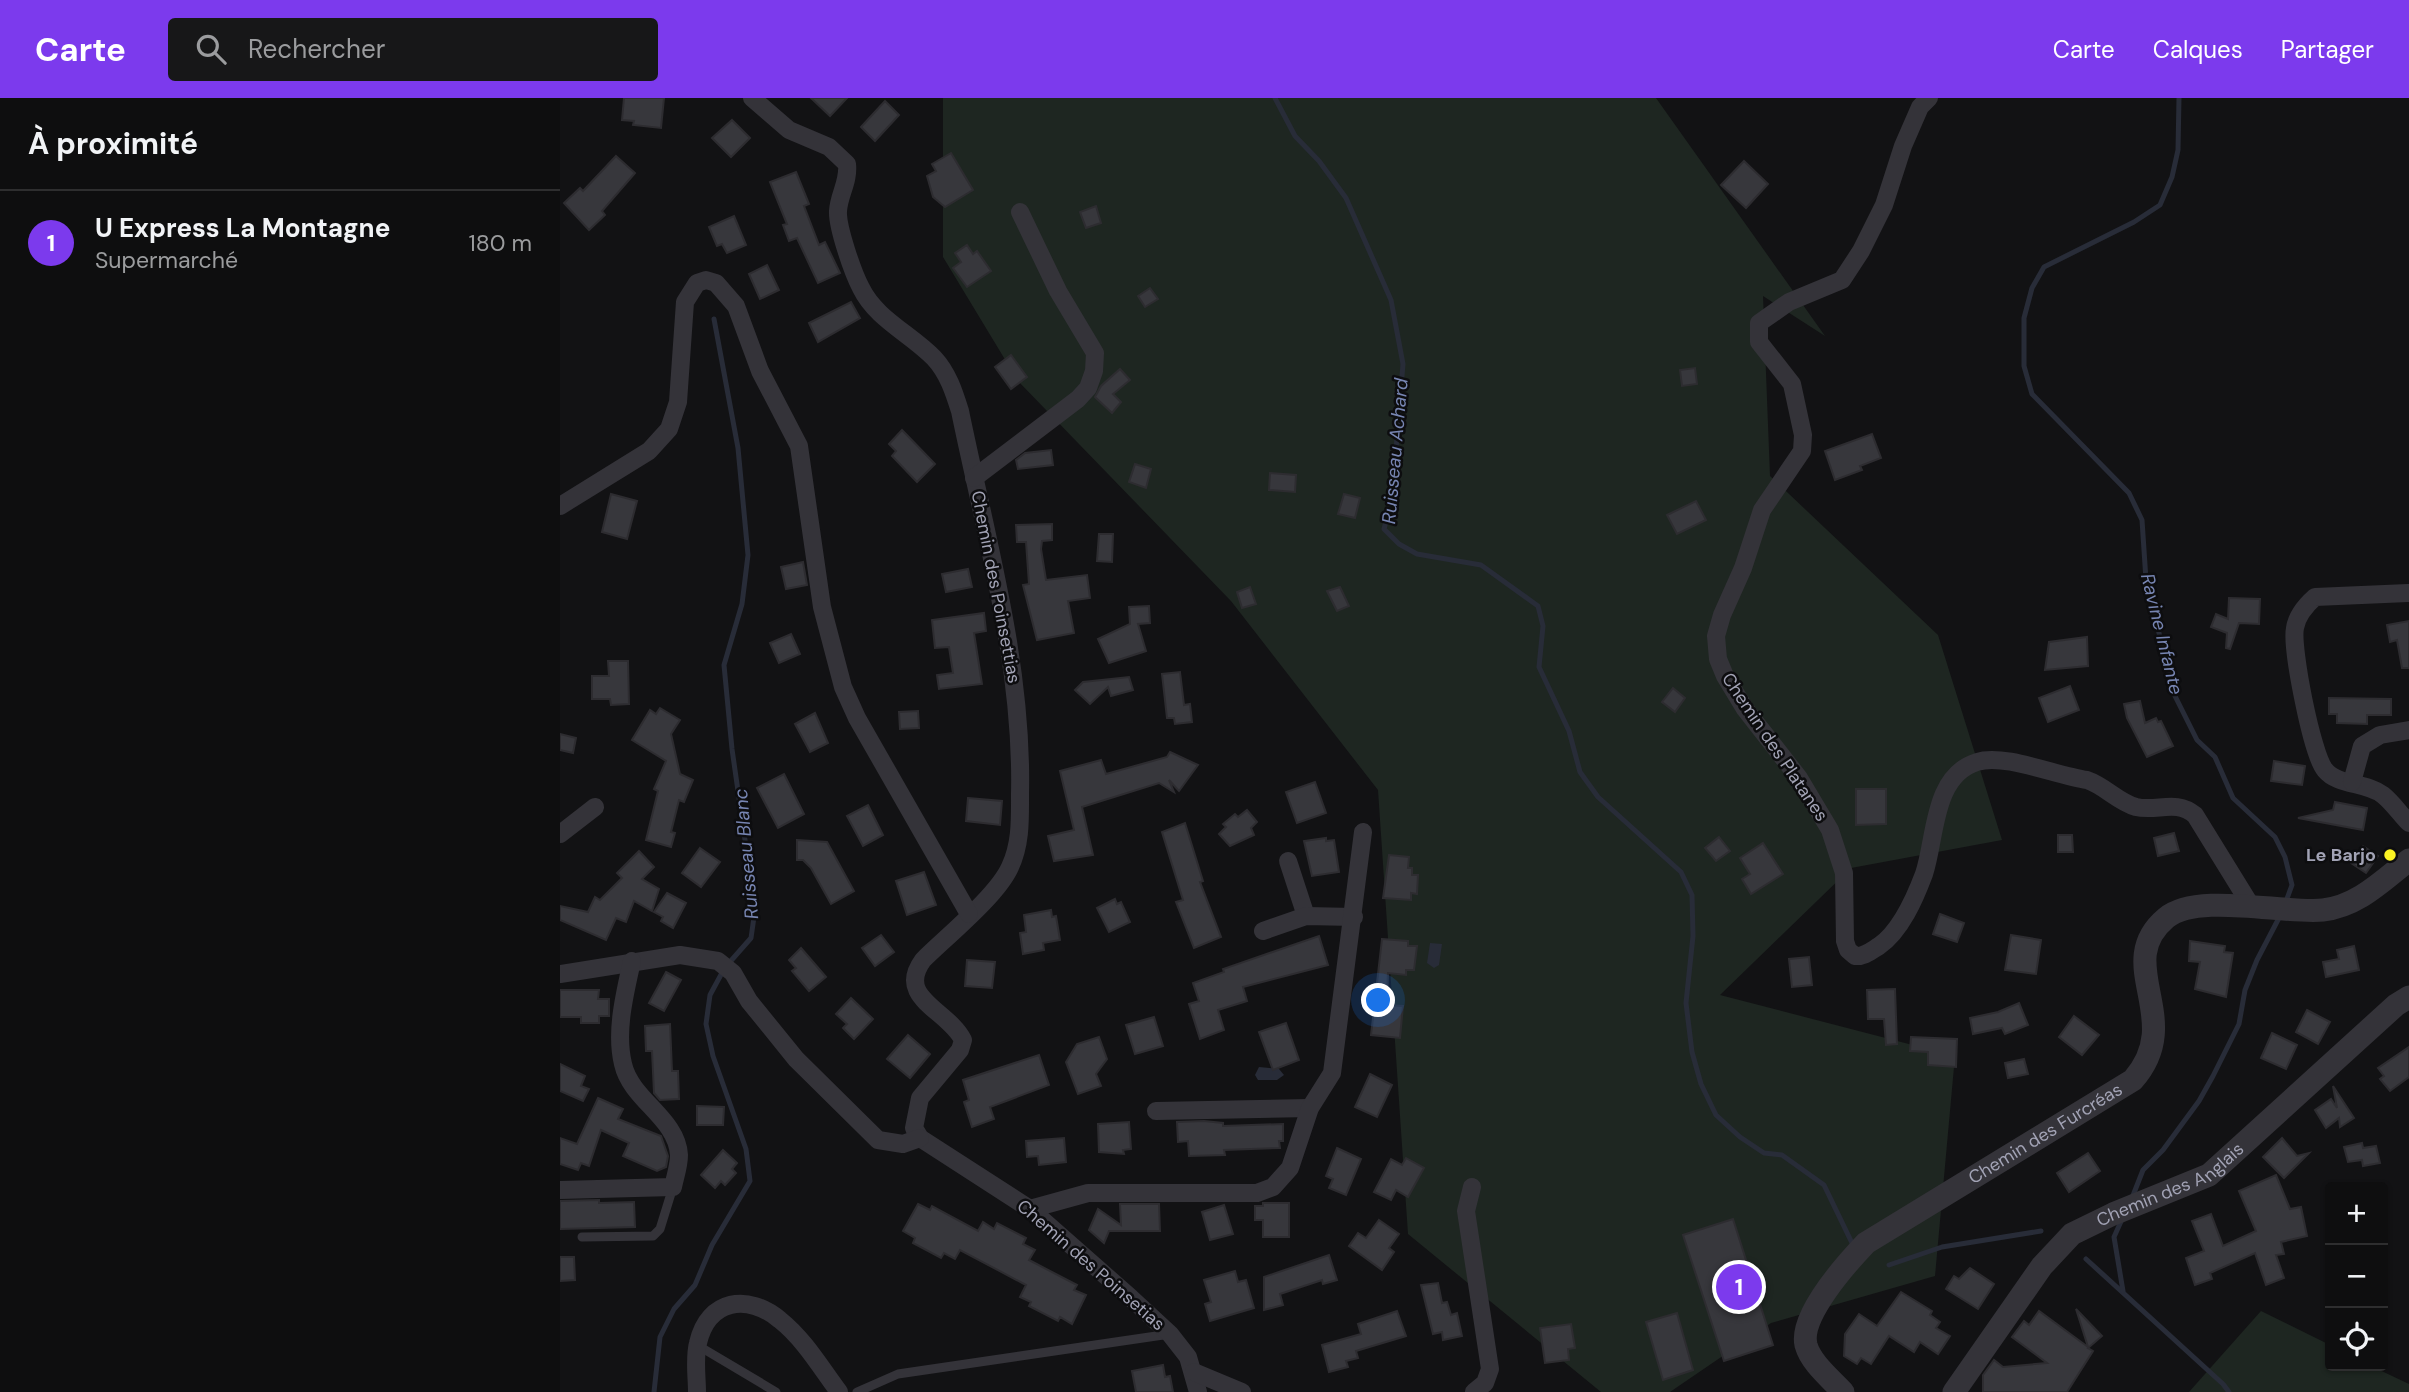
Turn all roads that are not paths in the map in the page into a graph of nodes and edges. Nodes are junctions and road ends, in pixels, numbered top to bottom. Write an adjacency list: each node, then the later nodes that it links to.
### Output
1 (752, 98): 4 (street, Chemin des Poinsettias)
2 (1929, 98): 15 (street, Chemin des Platanes)
3 (1020, 212): 4 (street)
4 (974, 478): 16 (street, Chemin des Poinsettias)
5 (560, 506): 16 (street)
6 (2408, 593): 8 (street)
7 (2409, 730): 8 (street)
8 (2352, 782): 10 (street)
9 (595, 807): 12 (street)
10 (2409, 824)
11 (1363, 832): 18 (street)
12 (560, 834)
13 (1288, 860): 17 (street)
14 (2409, 860): 15 (street, Chemin des Furcréas)
15 (2253, 909): 41 (street, Chemin des Furcréas)
16 (969, 914): 25 (street, Chemin des Poinsettias)
17 (1306, 916): 18 (street); 19 (street)
18 (1354, 917): 23 (street)
19 (1263, 931)
20 (632, 961): 21 (street); 25 (street); 26 (street)
21 (560, 974)
22 (2409, 997): 42 (street, Chemin des Anglais)
23 (1310, 1108): 24 (street); 29 (street)
24 (1156, 1111)
25 (920, 1138): 29 (street, Chemin des Poinsetias)
26 (673, 1187): 28 (street); 30 (lane)
27 (1472, 1187): 40 (street)
28 (560, 1190)
29 (1030, 1209): 31 (street, Chemin des Poinsetias)
30 (582, 1237)
31 (1170, 1334): 33 (street, Chemin des Poinsetias); 37 (lane)
32 (697, 1345): 34 (street); 35 (lane); 36 (street)
33 (1194, 1372): 38 (street, Chemin des Poinsetias); 39 (street)
34 (697, 1392)
35 (776, 1392)
36 (839, 1392)
37 (857, 1392)
38 (1198, 1392)
39 (1242, 1392)
40 (1474, 1392)
41 (1843, 1392)
42 (1954, 1392)

